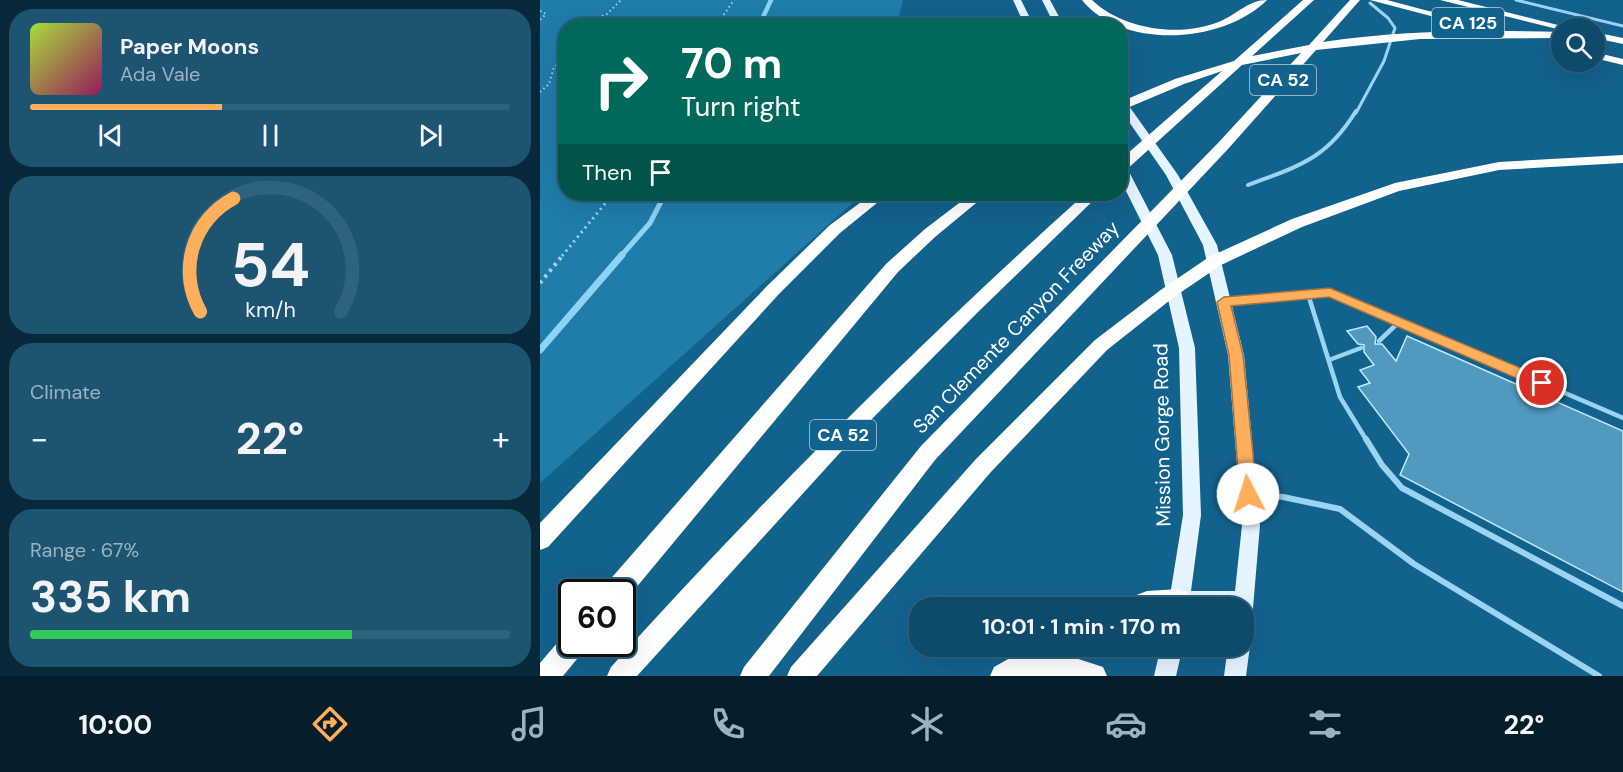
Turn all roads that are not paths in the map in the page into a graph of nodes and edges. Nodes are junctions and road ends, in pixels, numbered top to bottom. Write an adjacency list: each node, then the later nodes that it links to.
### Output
1 (1017, 0): 10 (main road)
2 (1046, 0): 11 (main road)
3 (1087, 0): 12 (highway)
4 (1355, 0): 8 (highway); 51 (highway, San Clemente Canyon Freeway / CA 52)
5 (1445, 0): 13 (highway, CA 125)
6 (1516, 0): 15 (lane)
7 (1260, 1): 14 (highway)
8 (1373, 2): 19 (highway, CA 125); 27 (lane)
9 (1305, 3): 25 (highway, CA 52)
10 (1026, 18)
11 (1056, 18)
12 (1107, 18)
13 (1551, 24)
14 (1128, 25)
15 (1623, 26)
16 (1551, 35): 22 (highway)
17 (1605, 37): 18 (highway)
18 (1623, 40)
19 (1551, 43)
20 (1605, 58): 21 (highway)
21 (1623, 62)
22 (1128, 103)
23 (1128, 112): 32 (main road)
24 (1623, 159): 52 (highway)
25 (1128, 160)
26 (1128, 183): 41 (main road, Mission Gorge Road)
27 (1248, 185)
28 (872, 201): 39 (highway)
29 (971, 201): 40 (highway)
30 (1085, 201): 50 (highway, San Clemente Canyon Freeway / CA 52)
31 (1308, 294): 32 (lane); 33 (lane); 36 (lane)
32 (1224, 302): 38 (main road)
33 (1399, 322): 34 (lane); 37 (lane)
34 (1379, 341)
35 (1361, 348): 36 (lane)
36 (1329, 360): 43 (lane)
37 (1623, 418)
38 (1248, 494): 42 (main road); 56 (lane)
39 (540, 539)
40 (627, 579)
41 (1180, 597)
42 (1244, 597)
43 (1623, 606)
44 (562, 657): 49 (highway)
45 (1037, 657): 48 (highway)
46 (1169, 657): 54 (main road)
47 (1238, 657): 55 (main road)
48 (1010, 672): 53 (highway)
49 (546, 676)
50 (620, 676)
51 (753, 676)
52 (800, 676)
53 (1094, 676)
54 (1165, 676)
55 (1235, 676)
56 (1599, 676)

